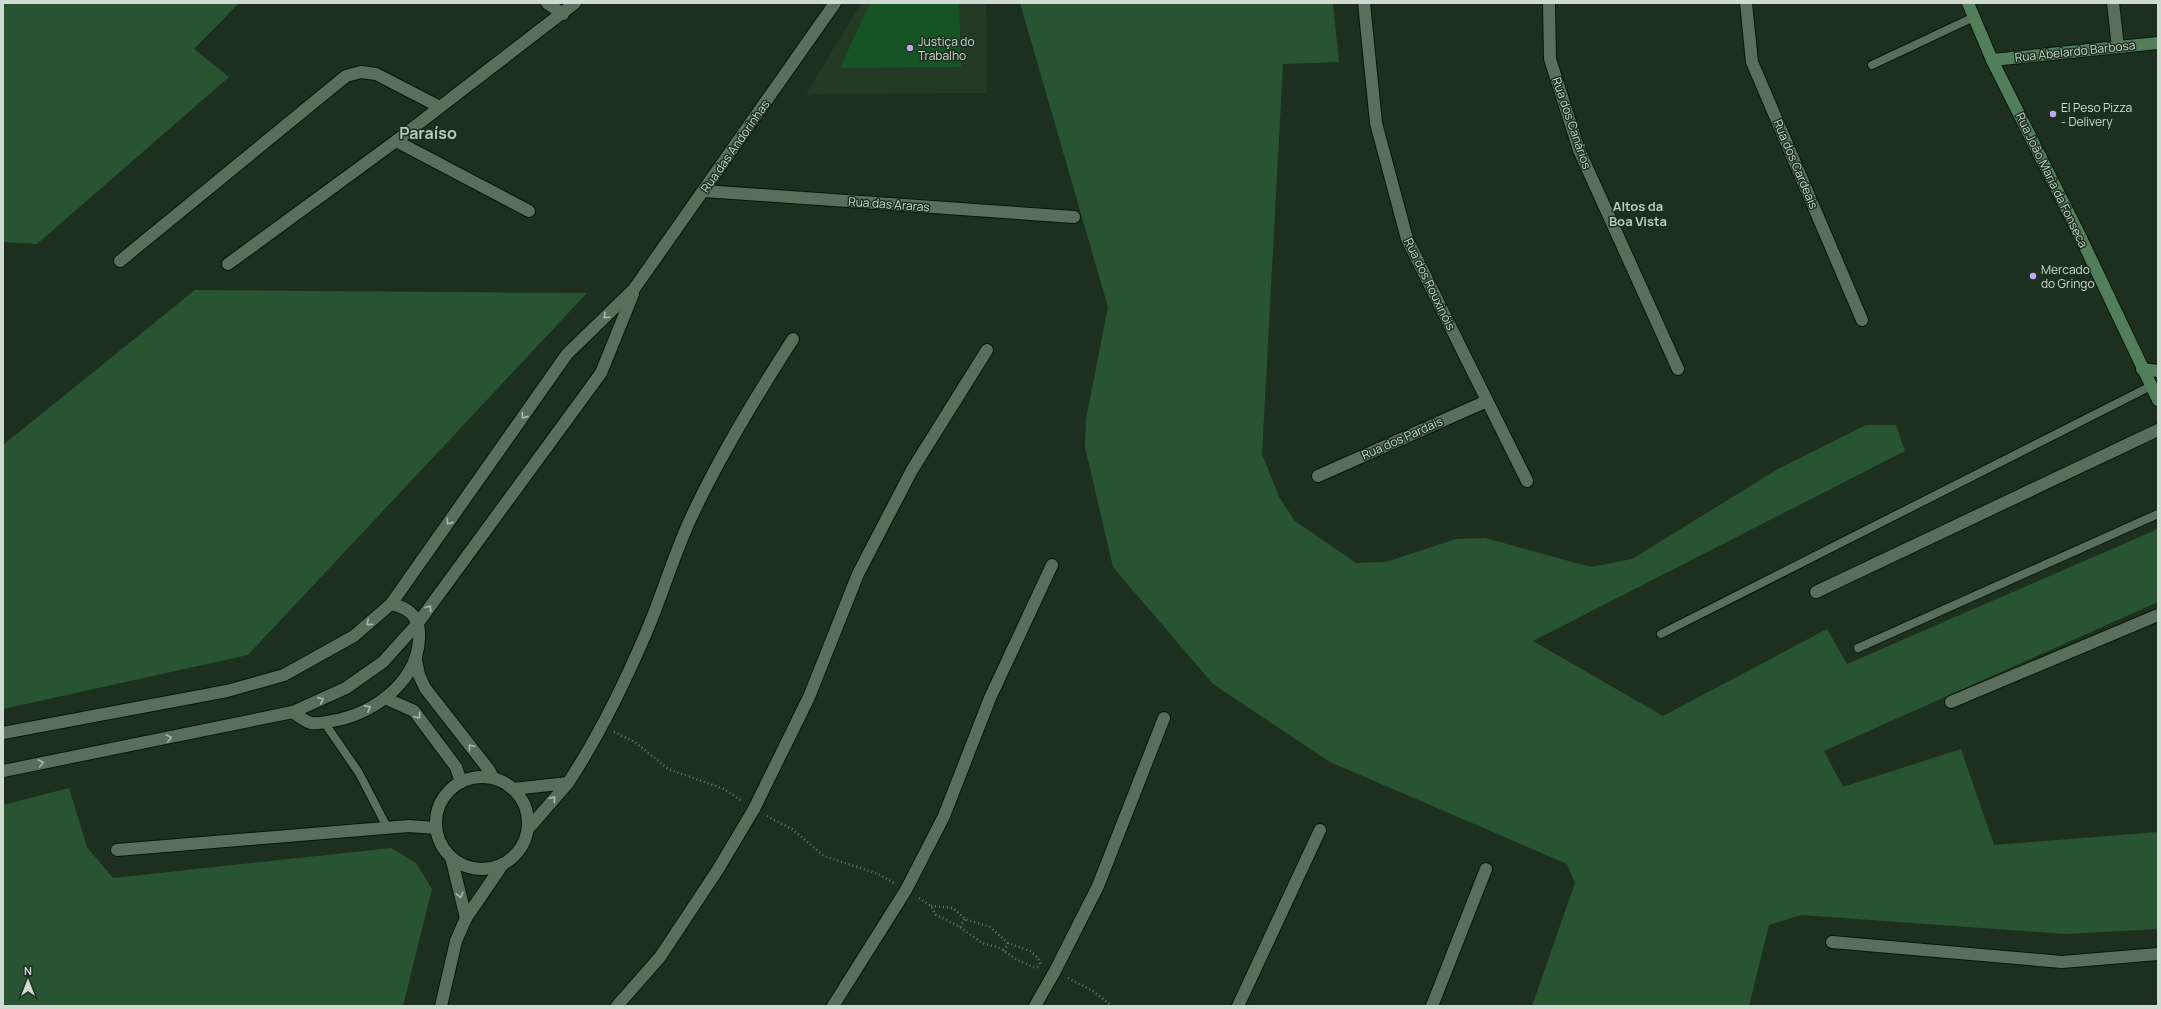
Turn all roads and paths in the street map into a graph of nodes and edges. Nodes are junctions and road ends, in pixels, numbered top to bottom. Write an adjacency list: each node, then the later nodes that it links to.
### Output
1 (547, 3): 9 (street)
2 (575, 3): 9 (street)
3 (835, 3): 17 (street, Rua das Andorinhas)
4 (1364, 3): 31 (street, Rua dos Rouxinóis)
5 (1549, 3): 26 (street, Rua dos Canários)
6 (1746, 3): 23 (street, Rua dos Cardeais)
7 (1968, 3): 10 (main road, Rua João Maria da Fonseca)
8 (2113, 3): 12 (street)
9 (563, 14): 15 (street)
10 (1974, 17): 13 (main road, Rua João Maria da Fonseca); 14 (lane)
11 (2158, 43): 12 (main road, Rua Abelardo Barbosa)
12 (2118, 47): 13 (main road, Rua Abelardo Barbosa)
13 (1992, 60): 27 (main road, Rua João Maria da Fonseca)
14 (1872, 65)
15 (440, 107): 16 (street); 20 (street)
16 (396, 141): 18 (street); 21 (street)
17 (704, 192): 19 (street, Rua das Araras); 22 (street, Rua das Andorinhas)
18 (529, 211)
19 (1074, 217)
20 (120, 260)
21 (228, 264)
22 (634, 289): 38 (street, one-way to 38); 40 (street, one-way to 22)
23 (1862, 320)
24 (793, 339): 53 (street)
25 (987, 350): 73 (street)
26 (1678, 369)
27 (2142, 369): 28 (main road); 29 (main road, Rua João Maria da Fonseca)
28 (2158, 371)
29 (2151, 386): 30 (main road, Rua João Maria da Fonseca); 41 (lane)
30 (2158, 400)
31 (1487, 401): 33 (street, Rua dos Pardais); 34 (street, Rua dos Rouxinóis)
32 (2158, 430): 37 (street)
33 (1318, 476)
34 (1527, 481)
35 (2158, 514): 42 (lane)
36 (1052, 565): 74 (street)
37 (1816, 592)
38 (391, 604): 40 (street); 49 (street, one-way to 49)
39 (2158, 615): 45 (street)
40 (418, 623): 43 (street); 46 (street, one-way to 40)
41 (1661, 634)
42 (1858, 648)
43 (416, 660): 44 (street); 51 (street, one-way to 43)
44 (385, 698): 48 (street, one-way to 44); 52 (street, one-way to 52)
45 (1951, 702)
46 (293, 712): 48 (street); 50 (street, one-way to 46)
47 (1164, 718): 71 (street)
48 (324, 722): 55 (lane)
49 (3, 733)
50 (3, 771)
51 (493, 778): 52 (street); 54 (street)
52 (461, 782): 56 (street)
53 (568, 783): 54 (street); 57 (street, one-way to 53)
54 (513, 789): 57 (street)
55 (387, 827): 56 (street); 59 (street)
56 (436, 828): 60 (street)
57 (528, 829): 61 (street)
58 (1320, 830): 77 (street)
59 (117, 850)
60 (451, 857): 61 (street); 63 (street, one-way to 63)
61 (503, 864): 63 (street)
62 (1486, 869): 78 (street)
63 (466, 918): 72 (street)
64 (965, 919): 65 (path); 65 (path); 67 (path)
65 (960, 927): 68 (path)
66 (1832, 942): 69 (street)
67 (1008, 943): 68 (path); 70 (path)
68 (1004, 951): 70 (path)
69 (2158, 954)
70 (1041, 966): 71 (path)
71 (1056, 971): 75 (street); 76 (path)
72 (441, 1006)
73 (617, 1006)
74 (833, 1006)
75 (1035, 1006)
76 (1112, 1006)
77 (1238, 1006)
78 (1432, 1006)

